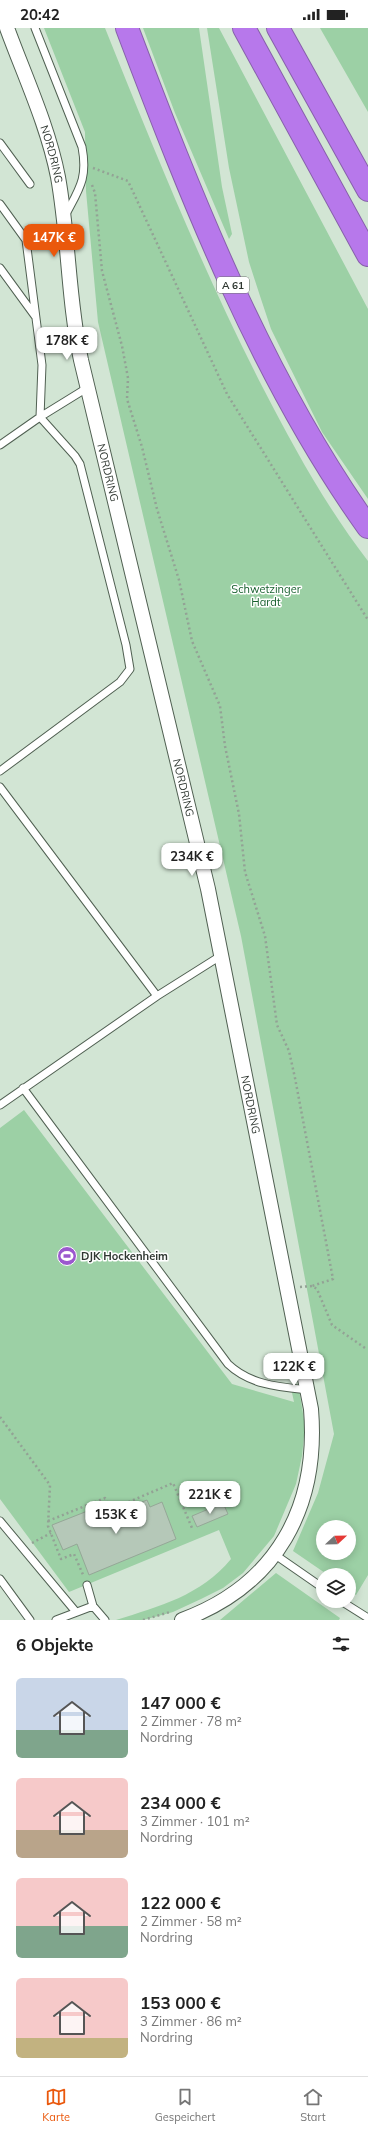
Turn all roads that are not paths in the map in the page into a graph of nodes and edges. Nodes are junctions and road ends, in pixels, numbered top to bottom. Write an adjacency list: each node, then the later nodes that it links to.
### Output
1 (7, 28): 12 (street, NORDRING)
2 (35, 28): 12 (lane)
3 (126, 28): 19 (highway, A 61)
4 (244, 28): 13 (highway)
5 (278, 28): 6 (highway)
6 (336, 134): 8 (highway); 10 (highway)
7 (0, 143): 9 (lane)
8 (368, 173)
9 (30, 184)
10 (368, 190)
11 (0, 204): 15 (lane)
12 (64, 219): 16 (street, NORDRING)
13 (368, 255)
14 (0, 268): 15 (lane)
15 (36, 318): 17 (lane)
16 (87, 388): 17 (lane); 22 (street, NORDRING)
17 (40, 417): 18 (lane); 20 (lane)
18 (0, 446)
19 (368, 527)
20 (0, 771)
21 (0, 787): 23 (lane)
22 (222, 954): 23 (lane); 26 (street, NORDRING)
23 (157, 996): 24 (lane)
24 (23, 1088): 25 (lane); 26 (lane)
25 (0, 1105)
26 (308, 1390): 28 (street, NORDRING)
27 (0, 1520): 34 (lane)
28 (274, 1554): 30 (lane); 35 (street, NORDRING)
29 (0, 1579): 37 (lane)
30 (316, 1583)
31 (87, 1584): 32 (lane)
32 (93, 1606): 34 (lane); 39 (lane)
33 (352, 1608): 36 (lane)
34 (76, 1612): 38 (lane)
35 (177, 1616)
36 (368, 1618)
37 (30, 1620)
38 (56, 1620)
39 (105, 1620)

